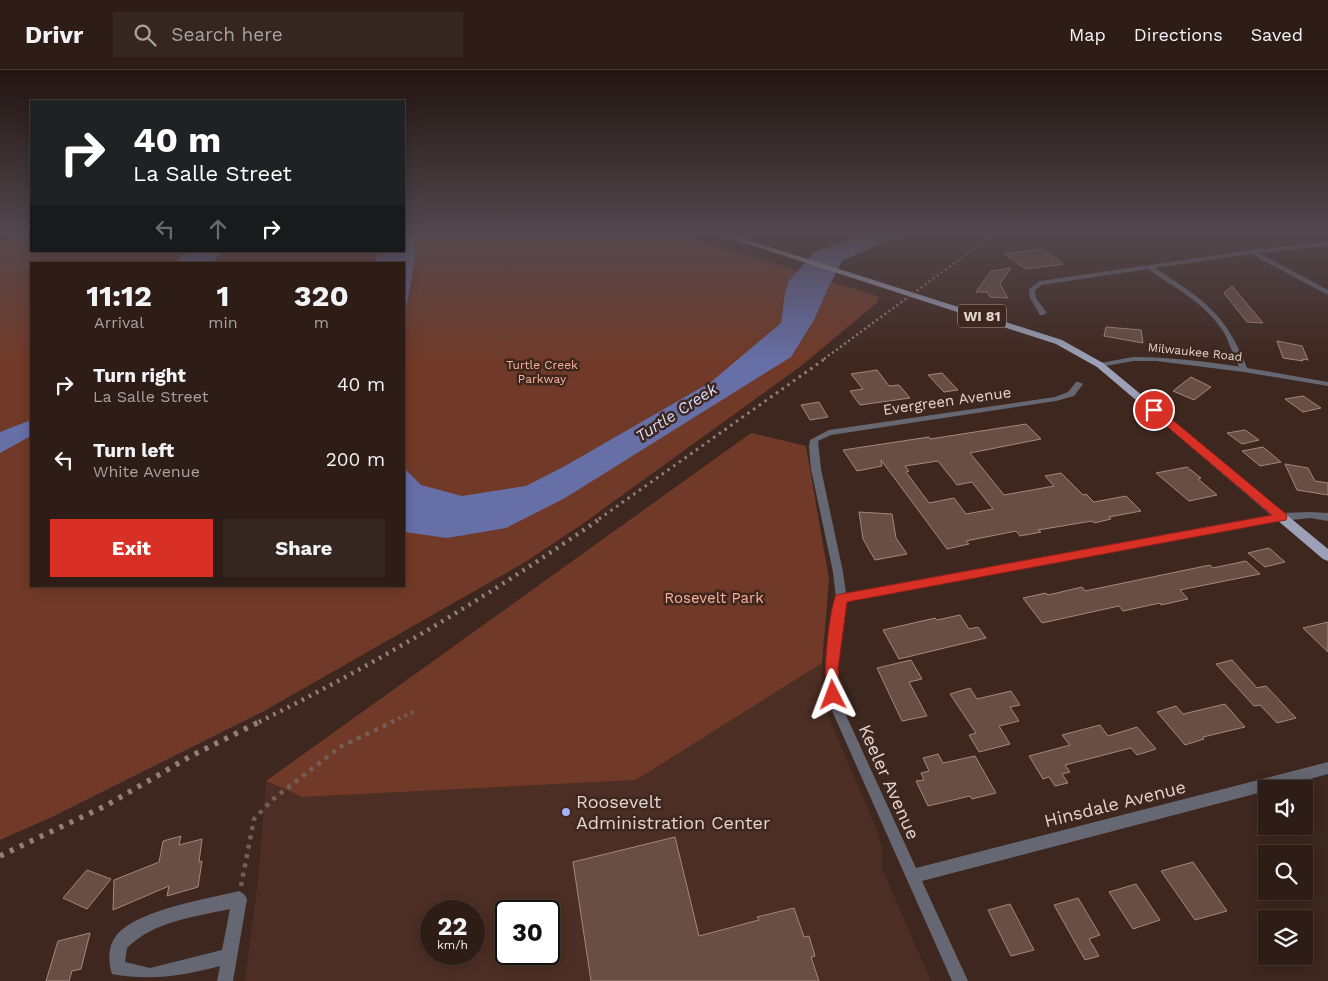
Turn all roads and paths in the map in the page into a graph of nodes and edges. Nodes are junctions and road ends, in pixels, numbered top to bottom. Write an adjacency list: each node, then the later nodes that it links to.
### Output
1 (854, 277): 7 (main road, WI 81)
2 (1088, 277): 6 (street)
3 (1163, 277): 8 (street)
4 (1297, 277): 5 (street)
5 (1328, 293)
6 (1042, 313)
7 (1100, 365): 8 (street, Milwaukee Road); 12 (main road, WI 81)
8 (1244, 370): 10 (street, Milwaukee Road)
9 (1080, 384): 11 (street, Evergreen Avenue)
10 (1328, 384)
11 (814, 440): 15 (street, Keeler Avenue)
12 (1282, 517): 13 (street); 14 (main road, WI 81); 15 (street)
13 (1328, 517)
14 (1328, 556)
15 (841, 598): 18 (street, Keeler Avenue)
16 (415, 711): 19 (path)
17 (1328, 768): 18 (street, Hinsdale Avenue)
18 (912, 876): 22 (street, Keeler Avenue)
19 (239, 899): 20 (street); 20 (street)
20 (229, 956): 21 (street)
21 (225, 981)
22 (960, 981)

